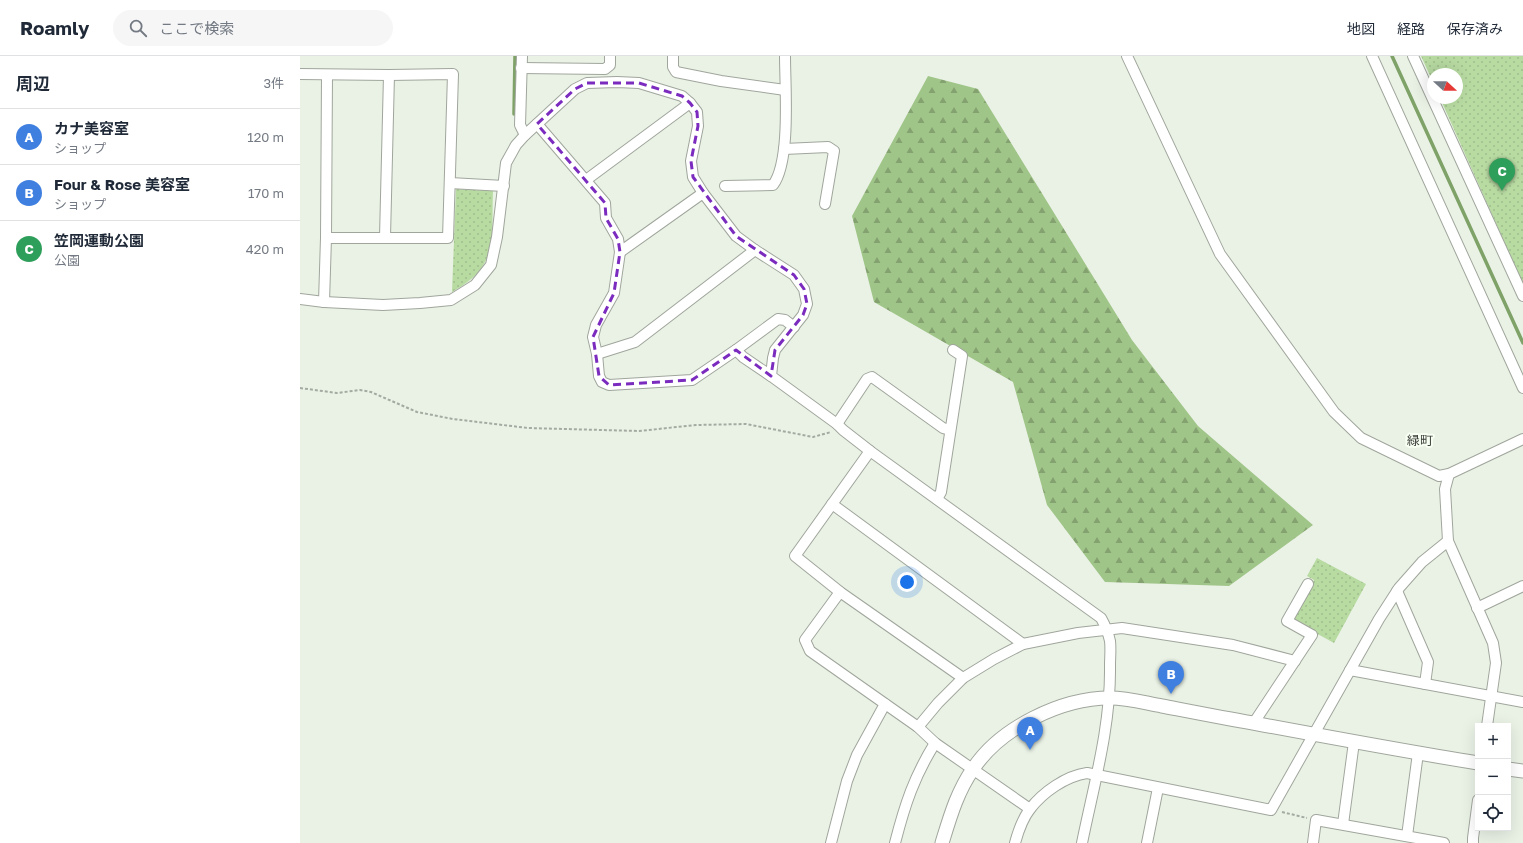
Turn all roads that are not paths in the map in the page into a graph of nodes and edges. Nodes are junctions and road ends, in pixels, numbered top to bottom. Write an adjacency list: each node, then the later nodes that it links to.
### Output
1 (522, 56): 8 (street)
2 (610, 56): 8 (street)
3 (673, 56): 12 (street)
4 (785, 56): 12 (street)
5 (1127, 56): 40 (street)
6 (1372, 56): 35 (street)
7 (1413, 56): 27 (street)
8 (522, 68): 15 (street)
9 (300, 74): 10 (street)
10 (326, 75): 11 (street); 24 (street)
11 (389, 75): 18 (street); 23 (street)
12 (785, 90): 16 (street)
13 (690, 102): 14 (street); 17 (street); 21 (street)
14 (537, 124): 15 (street); 17 (street)
15 (525, 135): 19 (street)
16 (784, 149): 20 (street); 22 (street)
17 (586, 180): 26 (street)
18 (450, 183): 19 (street); 23 (street)
19 (504, 186): 29 (street)
20 (725, 186)
21 (702, 192): 25 (street); 26 (street)
22 (825, 204)
23 (385, 237): 24 (street)
24 (326, 238): 29 (street)
25 (755, 250): 30 (street); 33 (street)
26 (620, 252): 33 (street)
27 (1523, 296)
28 (300, 299): 29 (street)
29 (324, 302)
30 (794, 327): 31 (street); 34 (street)
31 (736, 350): 33 (street); 34 (street)
32 (953, 350): 37 (street)
33 (596, 354)
34 (771, 376): 36 (street)
35 (1523, 388)
36 (837, 424): 37 (street); 39 (street)
37 (950, 430): 41 (street)
38 (1523, 439): 40 (street)
39 (870, 451): 41 (street); 42 (street)
40 (1449, 474): 43 (street)
41 (937, 499): 49 (street)
42 (832, 504): 47 (street); 50 (street)
43 (1448, 541): 46 (street); 48 (street)
44 (1308, 584): 51 (street)
45 (1523, 586): 48 (street)
46 (1397, 591): 52 (street); 54 (street)
47 (840, 592): 53 (street); 58 (street)
48 (1477, 608): 55 (street)
49 (1107, 630): 50 (street); 51 (street); 56 (street)
50 (1023, 644): 53 (street)
51 (1295, 661): 60 (street)
52 (1350, 670): 54 (street); 62 (street)
53 (963, 678): 61 (street)
54 (1425, 684): 55 (street)
55 (1490, 696): 57 (street); 59 (street)
56 (1109, 698): 60 (street); 67 (street); 70 (street)
57 (1523, 702)
58 (885, 704): 61 (street); 76 (street)
59 (1487, 723)
60 (1254, 724): 62 (street)
61 (918, 728): 64 (street)
62 (1314, 734): 63 (street); 71 (street)
63 (1354, 742): 65 (street); 74 (street)
64 (935, 743): 67 (street); 77 (street)
65 (1418, 753): 66 (street); 75 (street)
66 (1475, 762)
67 (973, 768): 72 (street); 78 (street)
68 (1511, 769): 69 (street)
69 (1523, 772)
70 (1097, 776): 71 (street); 72 (street); 80 (street)
71 (1158, 788): 81 (street)
72 (1030, 809): 79 (street)
73 (1475, 819): 84 (street)
74 (1342, 824): 75 (street); 82 (street)
75 (1413, 839): 83 (street)
76 (831, 843)
77 (895, 843)
78 (942, 843)
79 (1015, 843)
80 (1082, 843)
81 (1147, 843)
82 (1313, 843)
83 (1444, 843)
84 (1473, 843)

